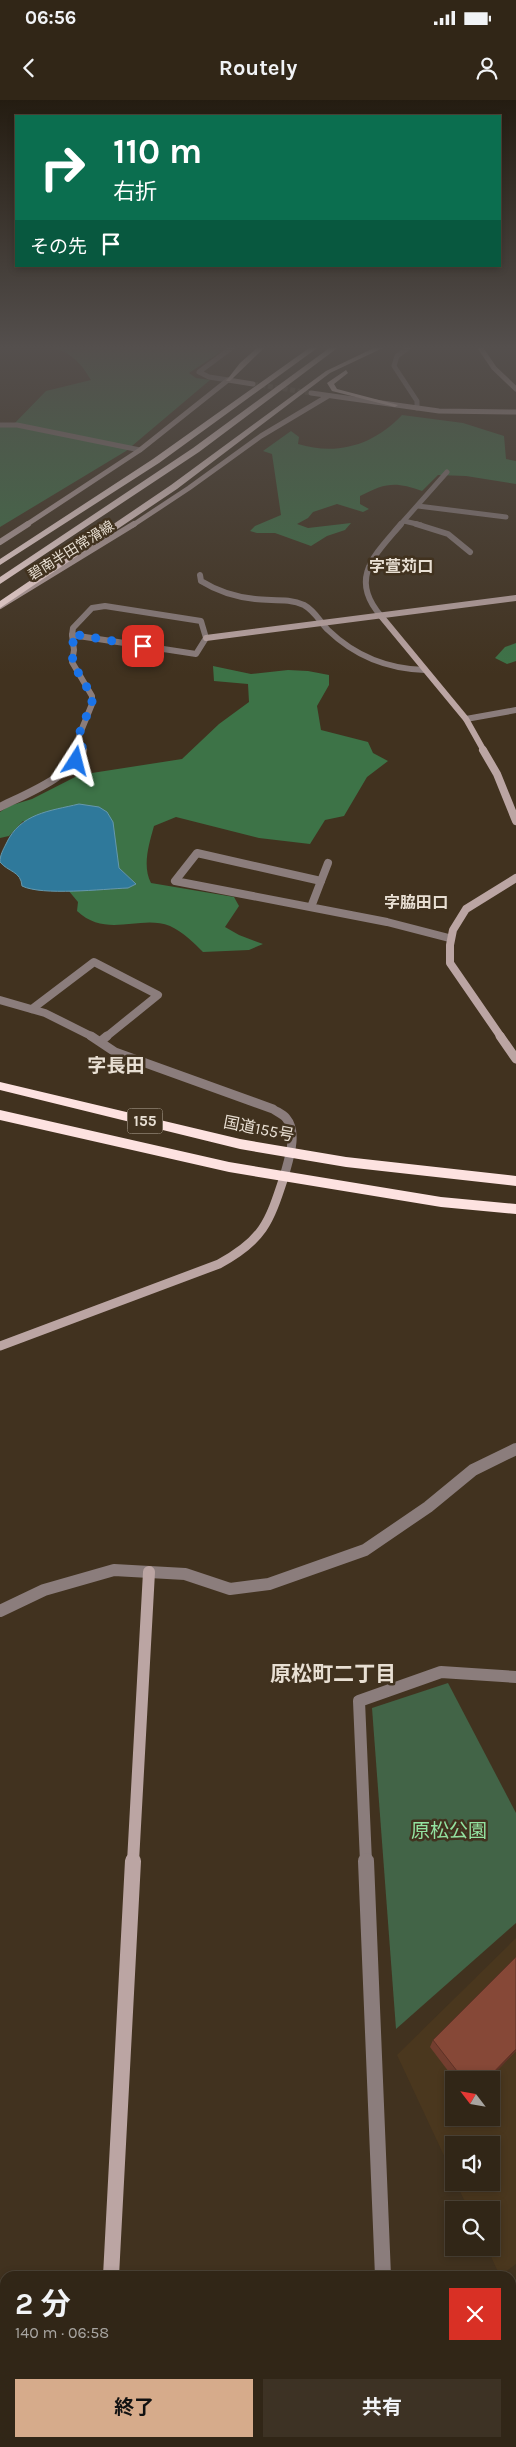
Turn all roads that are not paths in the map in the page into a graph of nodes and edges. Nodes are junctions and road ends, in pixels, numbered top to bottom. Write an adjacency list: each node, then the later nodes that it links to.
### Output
1 (132, 456): 10 (main road)
2 (165, 456): 12 (highway)
3 (188, 456): 14 (highway)
4 (216, 456): 16 (highway)
5 (234, 456): 16 (main road, 碧南半田常滑線)
6 (447, 472): 7 (street)
7 (418, 506): 8 (street); 9 (street)
8 (506, 517)
9 (404, 521): 11 (street); 17 (street)
10 (0, 542)
11 (470, 552)
12 (0, 563)
13 (200, 575): 18 (street)
14 (0, 582)
15 (516, 598): 17 (main road)
16 (0, 605)
17 (381, 616): 18 (main road); 21 (main road)
18 (323, 623): 20 (main road); 21 (street)
19 (72, 634): 20 (street); 20 (street); 24 (street)
20 (206, 638)
21 (425, 670): 23 (main road)
22 (516, 710): 23 (street)
23 (466, 719): 25 (main road)
24 (0, 807)
25 (516, 821)
26 (328, 864): 28 (street)
27 (516, 878): 30 (main road)
28 (321, 881): 29 (street); 29 (street)
29 (311, 907): 30 (street)
30 (449, 938): 34 (main road)
31 (0, 1000): 32 (street)
32 (32, 1009): 33 (street); 33 (street)
33 (100, 1041): 37 (street)
34 (516, 1059)
35 (0, 1086): 37 (highway, 国道155号 / 155)
36 (0, 1115): 38 (highway, 155)
37 (290, 1153): 38 (street); 39 (highway, 国道155号 / 155)
38 (284, 1177): 40 (highway, 155); 41 (main road)
39 (516, 1182)
40 (516, 1209)
41 (0, 1346)
42 (516, 1449): 43 (street)
43 (149, 1572): 44 (street); 46 (main road)
44 (0, 1611)
45 (516, 1677): 47 (street)
46 (111, 2271)
47 (383, 2271)

